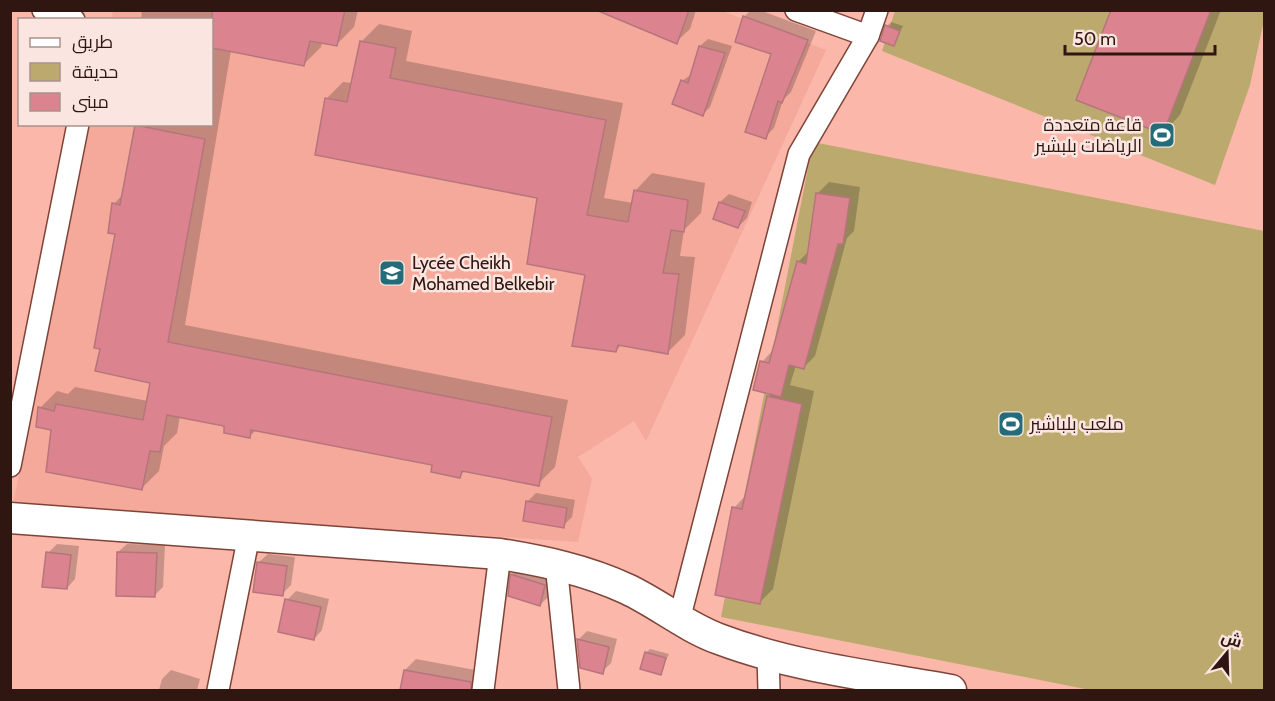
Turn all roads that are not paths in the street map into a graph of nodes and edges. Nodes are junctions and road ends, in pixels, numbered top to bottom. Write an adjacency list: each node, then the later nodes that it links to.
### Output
1 (796, 10): 5 (street)
2 (877, 10): 5 (street)
3 (48, 11): 4 (street)
4 (68, 18)
5 (868, 36): 12 (street)
6 (78, 126): 7 (street)
7 (10, 466)
8 (10, 518): 9 (street)
9 (249, 536): 10 (street); 14 (street)
10 (500, 554): 11 (street); 15 (street)
11 (556, 564): 12 (street); 16 (street)
12 (678, 620): 13 (street)
13 (768, 655): 17 (street); 18 (street)
14 (218, 690)
15 (483, 690)
16 (569, 690)
17 (769, 690)
18 (951, 690)

